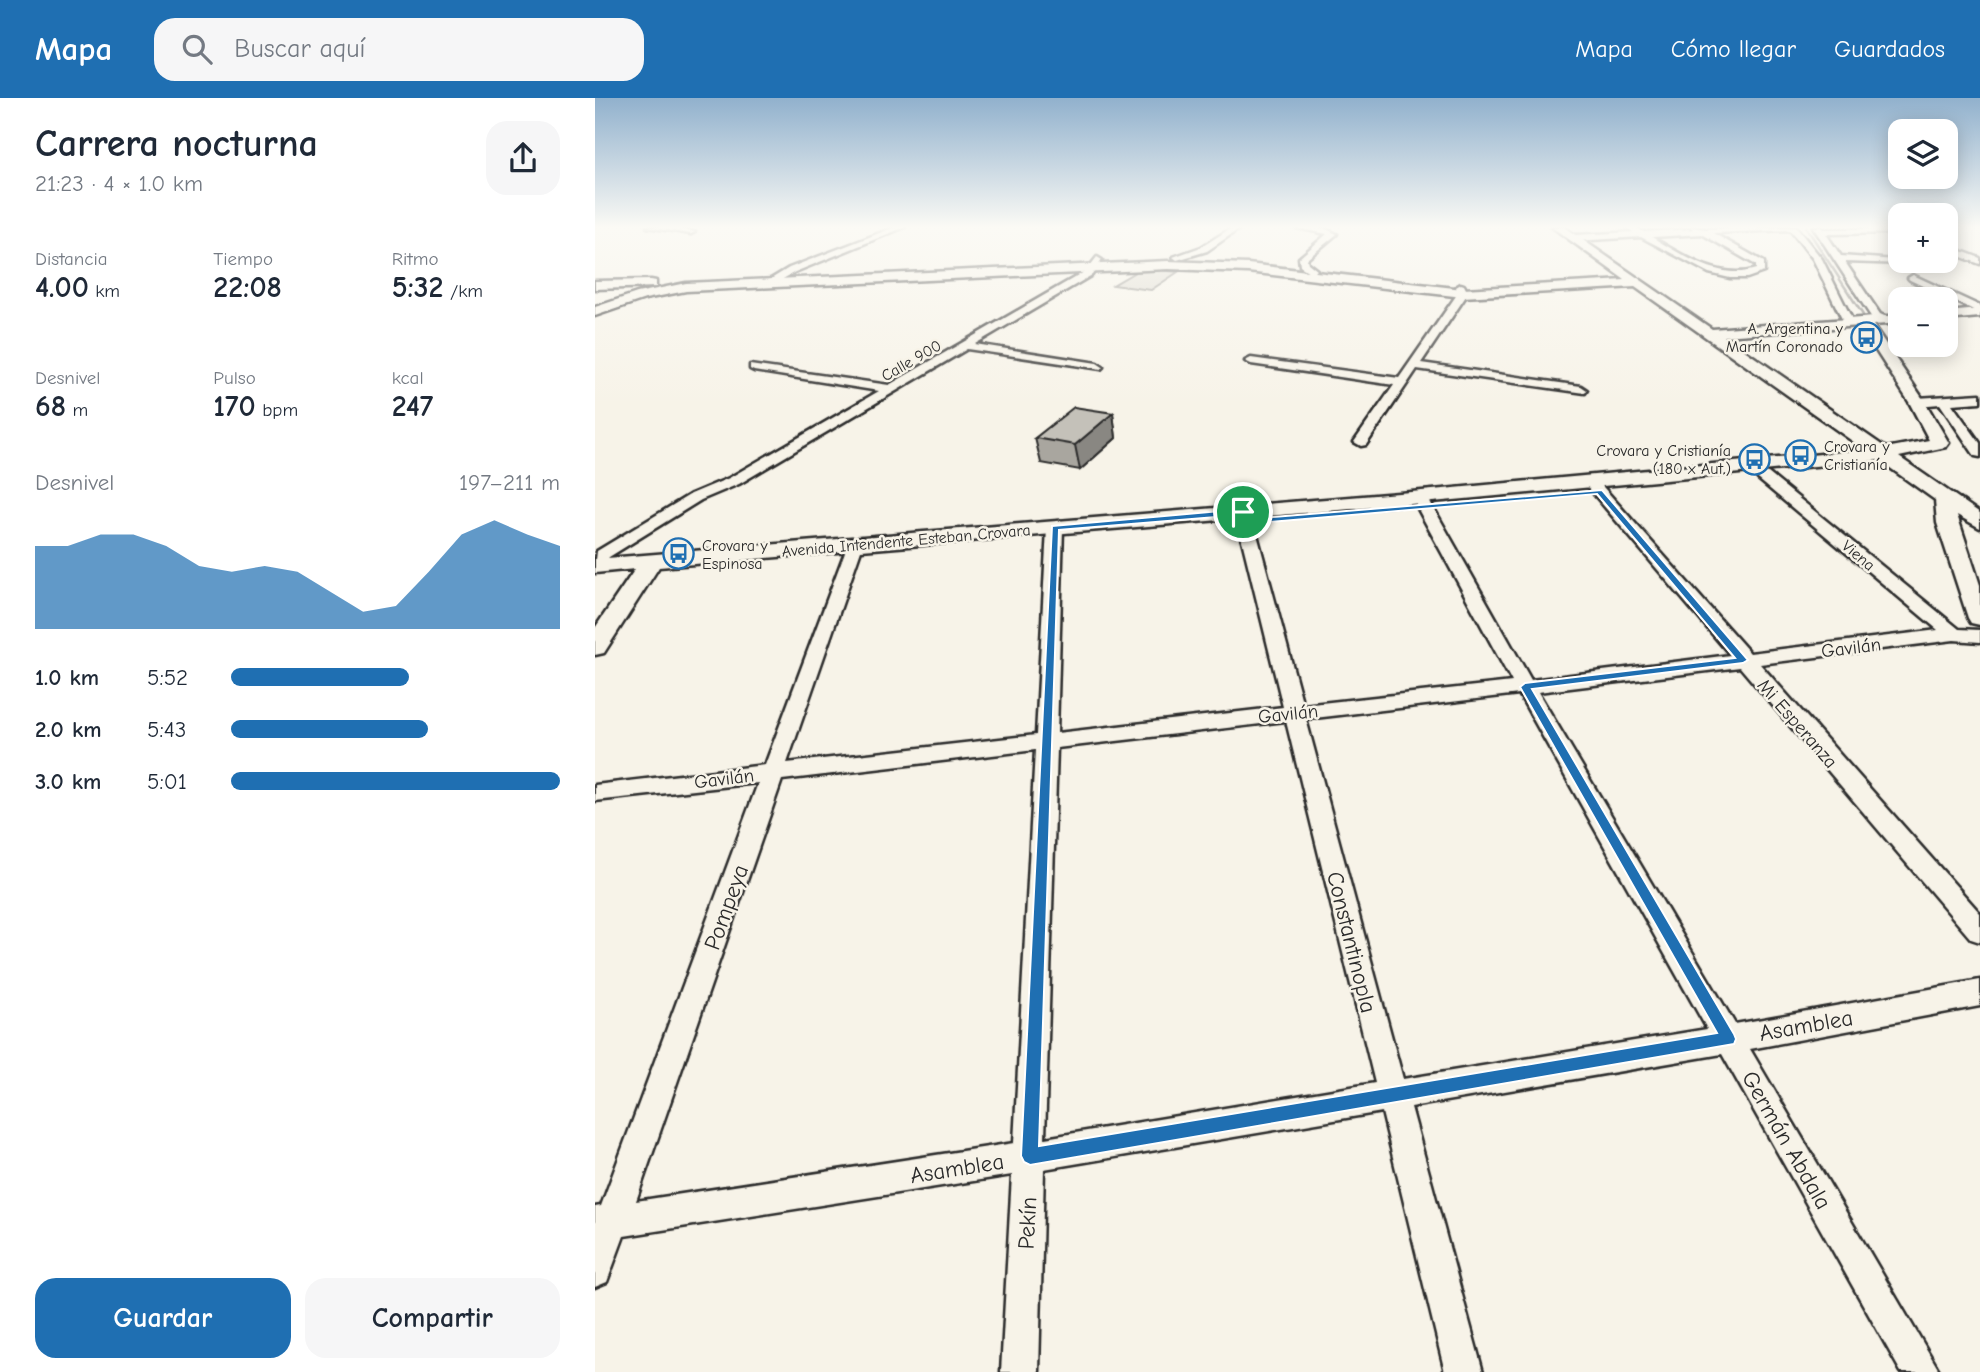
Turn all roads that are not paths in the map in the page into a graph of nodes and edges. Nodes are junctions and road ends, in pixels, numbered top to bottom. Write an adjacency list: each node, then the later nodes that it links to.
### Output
1 (603, 286): 12 (main road)
2 (694, 286): 12 (main road)
3 (1066, 286): 20 (street, Calle 900)
4 (1431, 286): 11 (main road)
5 (1435, 286): 11 (main road)
6 (1530, 286): 11 (main road)
7 (1643, 286): 19 (main road)
8 (1833, 286): 18 (street)
9 (1857, 286): 16 (street)
10 (1930, 286): 13 (street)
11 (1462, 290): 22 (street)
12 (626, 301): 14 (main road)
13 (1980, 311): 15 (main road)
14 (595, 312)
15 (1958, 314)
16 (1885, 320): 17 (main road); 18 (main road)
17 (1888, 320)
18 (1857, 323): 19 (main road); 30 (main road)
19 (1711, 333): 34 (main road)
20 (966, 346): 24 (street); 26 (street, Calle 900)
21 (1251, 361): 25 (street)
22 (1413, 365): 25 (street); 27 (street)
23 (754, 367): 26 (street)
24 (1097, 367)
25 (1401, 382): 31 (street)
26 (890, 389): 44 (street, Calle 900)
27 (1581, 390)
28 (1980, 398): 29 (street)
29 (1944, 401): 30 (street); 33 (street)
30 (1917, 402): 32 (main road)
31 (1361, 442)
32 (1940, 443): 33 (street); 34 (main road)
33 (1977, 449)
34 (1885, 454): 35 (main road, Avenida Intendente Esteban Crovara); 36 (main road, Avenida Intendente Esteban Crovara); 37 (main road)
35 (1763, 476): 36 (main road, Avenida Intendente Esteban Crovara); 48 (street, Viena)
36 (1595, 486): 38 (main road, Avenida Intendente Esteban Crovara); 51 (street, Mi Esperanza)
37 (1945, 496): 40 (main road); 41 (main road)
38 (1422, 502): 39 (main road, Avenida Intendente Esteban Crovara); 52 (street, Germán Abdala)
39 (1245, 517): 42 (main road, Avenida Intendente Esteban Crovara); 53 (street, Constantinopla)
40 (1979, 521): 41 (main road)
41 (1947, 523): 47 (main road)
42 (1055, 533): 43 (main road, Avenida Intendente Esteban Crovara); 54 (street, Pekín)
43 (853, 550): 45 (main road, Avenida Intendente Esteban Crovara); 55 (street, Pompeya)
44 (595, 565): 45 (main road, Avenida Intendente Esteban Crovara)
45 (647, 569): 46 (main road, Avenida Intendente Esteban Crovara); 50 (main road)
46 (595, 579)
47 (1980, 618)
48 (1954, 634): 49 (street, Gavilán); 51 (street, Gavilán)
49 (1980, 636)
50 (595, 647)
51 (1743, 660): 52 (street, Gavilán); 57 (street, Mi Esperanza)
52 (1525, 687): 53 (street, Gavilán); 59 (street, Germán Abdala)
53 (1294, 712): 54 (street, Gavilán); 60 (street, Constantinopla)
54 (1046, 741): 55 (street, Gavilán); 61 (street, Pekín)
55 (775, 772): 56 (street, Gavilán); 62 (street, Pompeya)
56 (595, 793)
57 (1980, 932)
58 (1980, 993): 59 (street, Asamblea)
59 (1728, 1039): 60 (street, Asamblea); 66 (street, Germán Abdala)
60 (1391, 1095): 61 (street, Asamblea); 65 (street, Constantinopla)
61 (1030, 1156): 62 (street, Asamblea); 64 (street, Pekín)
62 (603, 1223): 63 (street, Pompeya)
63 (595, 1270)
64 (1020, 1372)
65 (1464, 1372)
66 (1921, 1372)

